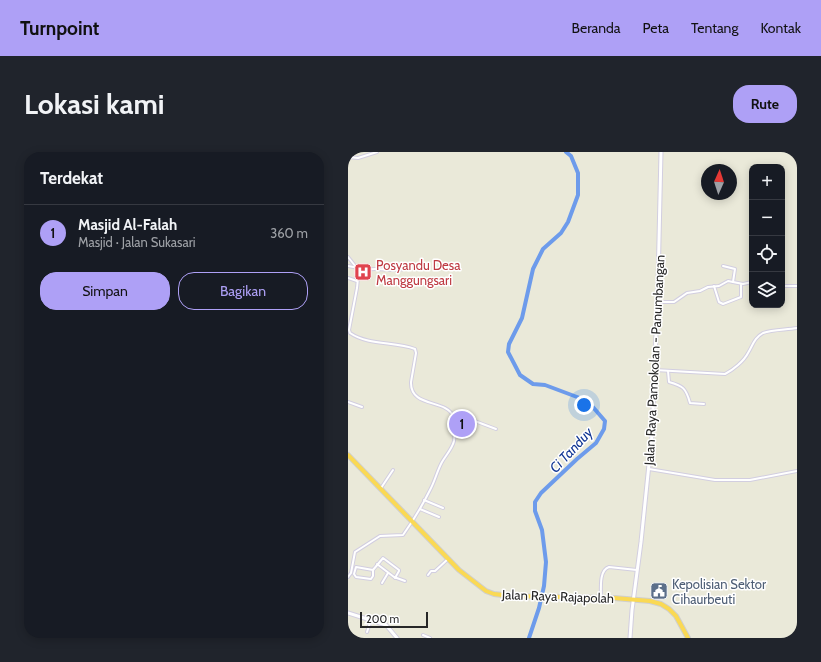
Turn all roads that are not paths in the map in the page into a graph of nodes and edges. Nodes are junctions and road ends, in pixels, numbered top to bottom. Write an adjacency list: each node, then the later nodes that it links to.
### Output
1 (377, 152): 3 (street)
2 (661, 152): 18 (main road, Jalan Raya Pamokolan - Panumbangan)
3 (348, 157)
4 (348, 257): 7 (street)
5 (348, 266): 7 (street)
6 (723, 266): 12 (street)
7 (356, 267): 8 (street)
8 (359, 268): 9 (street); 11 (street)
9 (405, 269)
10 (348, 278): 11 (street)
11 (357, 281): 25 (street)
12 (733, 282): 14 (street); 15 (street)
13 (749, 283): 14 (street)
14 (741, 284): 15 (street)
15 (714, 286): 18 (street)
16 (785, 286): 17 (street)
17 (797, 286)
18 (658, 302): 20 (main road, Jalan Raya Pamokolan - Panumbangan)
19 (797, 328): 21 (street)
20 (655, 370): 21 (street); 28 (main road, Jalan Raya Pamokolan - Panumbangan)
21 (668, 371): 23 (street)
22 (348, 402): 24 (street)
23 (704, 404)
24 (362, 407)
25 (453, 416): 26 (street); 32 (street)
26 (496, 429)
27 (348, 455): 31 (highway, Jalan Raya Rajapolah)
28 (649, 469): 30 (street); 43 (main road, Jalan Raya Pamokolan - Panumbangan)
29 (393, 470): 31 (street)
30 (797, 471)
31 (380, 489): 36 (highway, Jalan Raya Rajapolah)
32 (424, 500): 33 (street); 34 (street)
33 (420, 508): 35 (street); 36 (street)
34 (443, 508)
35 (440, 517)
36 (412, 522): 38 (highway, Jalan Raya Rajapolah); 39 (street)
37 (382, 557): 40 (street)
38 (448, 559): 45 (street); 50 (highway, Jalan Raya Rajapolah)
39 (353, 564): 40 (street); 41 (street); 46 (street)
40 (377, 564): 42 (street); 44 (street); 47 (street)
41 (356, 567): 42 (street); 42 (street)
42 (373, 570)
43 (637, 570): 50 (street); 51 (main road, Jalan Raya Pamokolan - Panumbangan)
44 (388, 573): 47 (street); 49 (street)
45 (428, 575)
46 (348, 577)
47 (395, 578): 48 (street)
48 (405, 581)
49 (382, 583)
50 (601, 598): 51 (highway, Jalan Raya Rajapolah)
51 (633, 600): 58 (main road, Jalan Raya Pamokolan - Panumbangan); 59 (highway, Jalan Raya Rajapolah)
52 (348, 613): 53 (main road)
53 (371, 620): 54 (street); 56 (main road)
54 (367, 632)
55 (423, 635): 57 (street)
56 (397, 638)
57 (430, 638)
58 (630, 638)
59 (688, 638)

